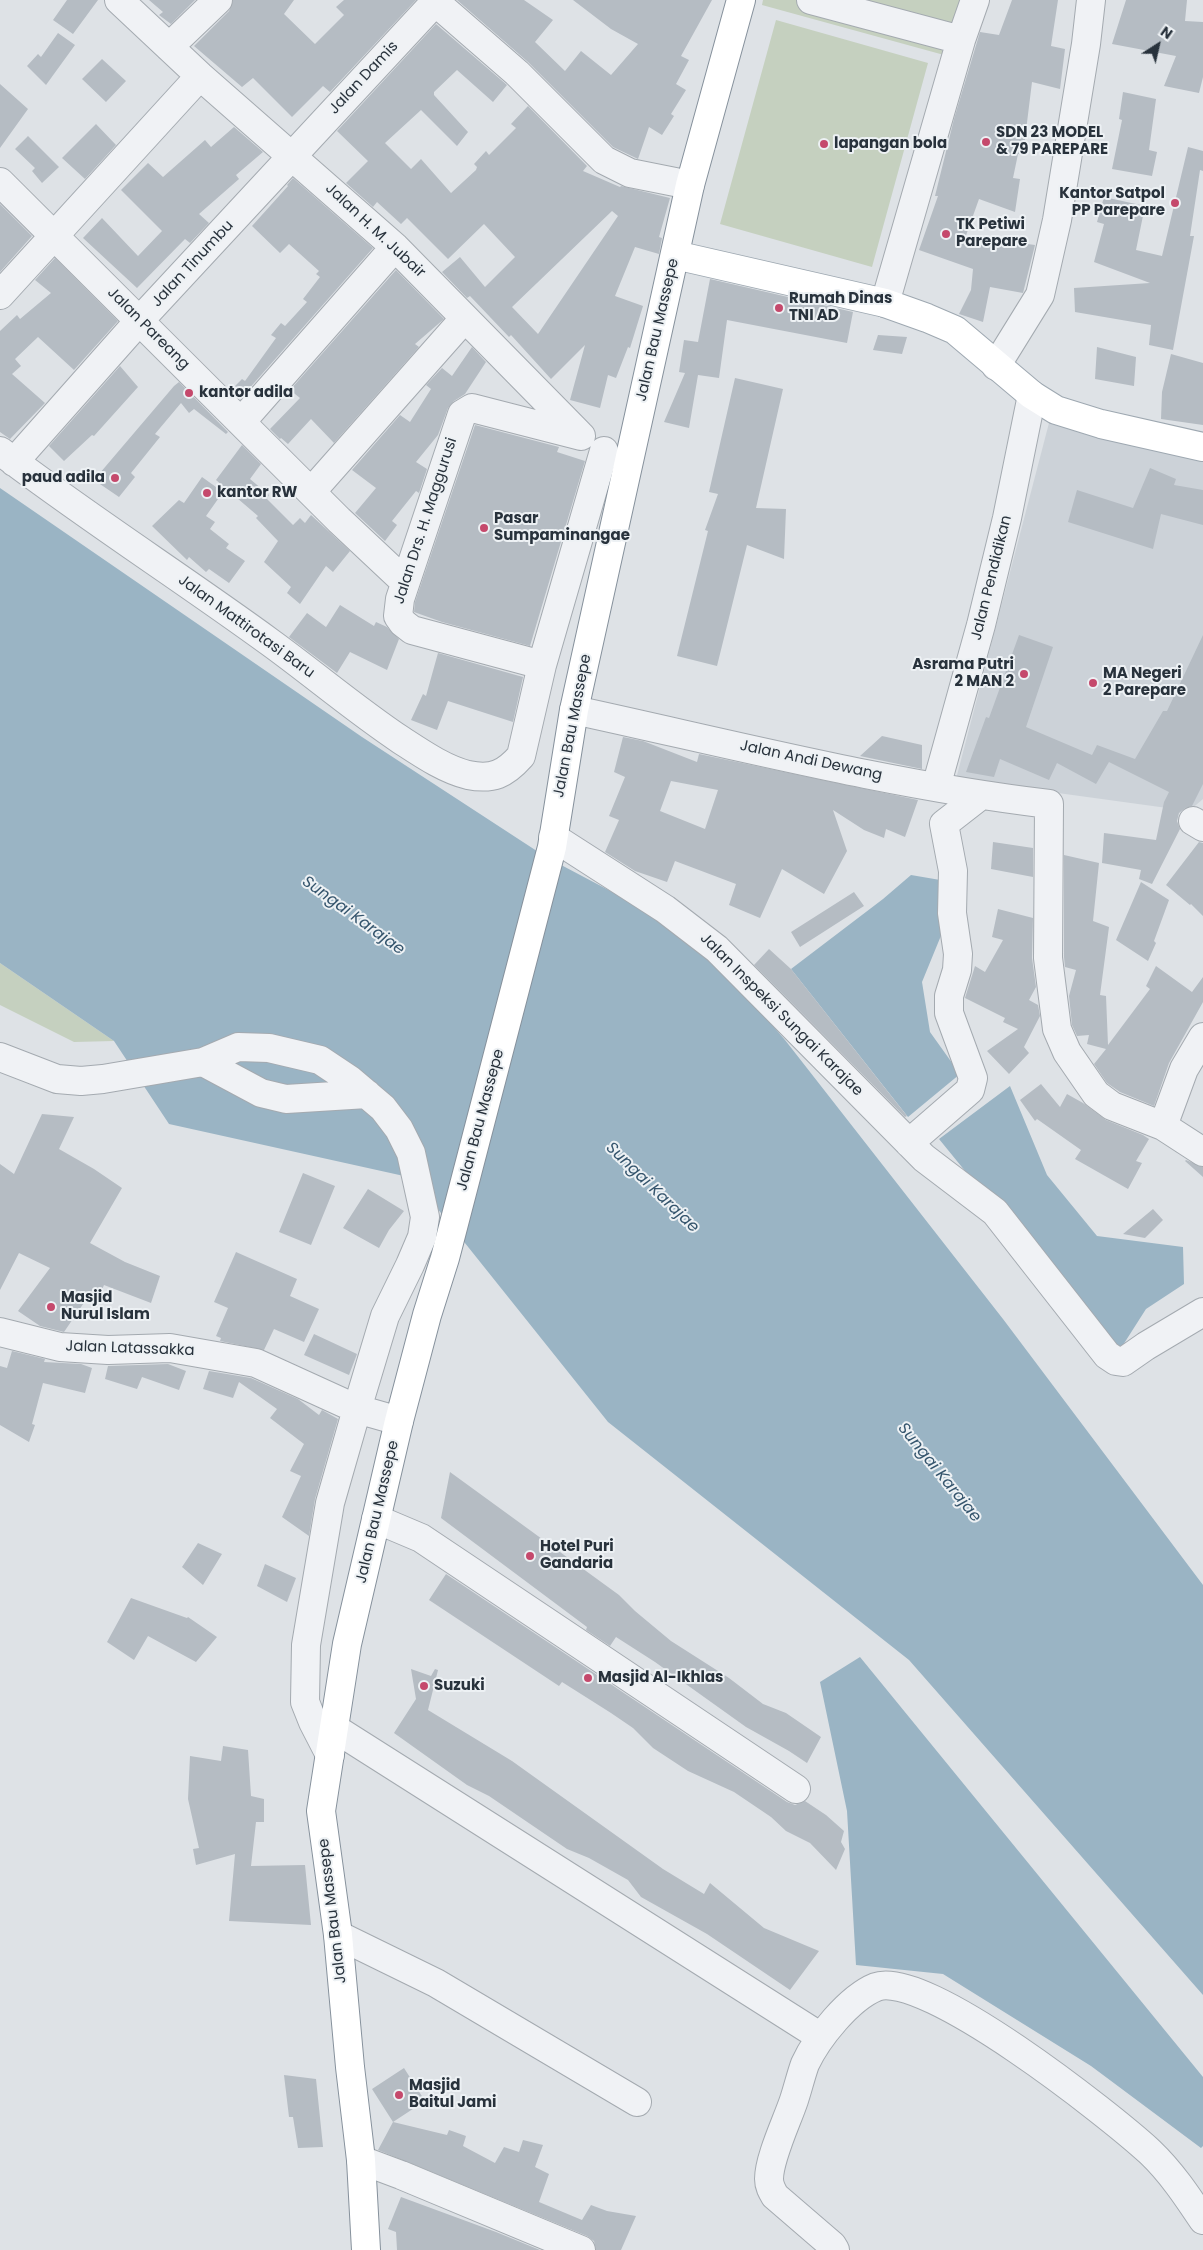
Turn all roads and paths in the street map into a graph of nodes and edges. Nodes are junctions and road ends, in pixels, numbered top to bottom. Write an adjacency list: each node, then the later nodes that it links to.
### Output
1 (119, 0): 9 (street, Jalan H. M. Jubair)
2 (218, 0): 9 (street)
3 (742, 0): 13 (main road, Jalan Bau Massepe)
4 (811, 0): 8 (street)
5 (975, 0): 8 (street)
6 (1091, 0): 21 (street)
7 (435, 1): 11 (street, Jalan Damis); 13 (street)
8 (961, 40): 18 (street)
9 (169, 47): 10 (street, Jalan H. M. Jubair)
10 (200, 76): 11 (street, Jalan H. M. Jubair); 14 (street)
11 (293, 156): 15 (street, Jalan H. M. Jubair); 20 (street, Jalan Tinumbu)
12 (0, 182): 14 (street, Jalan Pareang)
13 (690, 185): 16 (main road, Jalan Bau Massepe)
14 (54, 236): 17 (street); 20 (street, Jalan Pareang)
15 (395, 247): 19 (street, Jalan H. M. Jubair); 23 (street)
16 (675, 255): 18 (main road); 26 (main road, Jalan Bau Massepe)
17 (0, 296)
18 (885, 303): 21 (main road)
19 (464, 319): 24 (street, Jalan H. M. Jubair); 28 (street)
20 (140, 321): 23 (street, Jalan Pareang); 27 (street, Jalan Tinumbu)
21 (996, 366): 22 (main road)
22 (1032, 396): 25 (main road); 32 (street, Jalan Pendidikan)
23 (241, 422): 28 (street, Jalan Pareang)
24 (581, 436): 26 (street, Jalan H. M. Jubair); 29 (street, Jalan Drs. H. Maggurusi)
25 (1203, 447)
26 (617, 452): 30 (street); 31 (main road, Jalan Bau Massepe)
27 (7, 457): 30 (street, Jalan Mattirotasi Baru)
28 (311, 492): 29 (street, Jalan Pareang)
29 (404, 581): 30 (street, Jalan Drs. H. Maggurusi)
30 (542, 666)
31 (574, 710): 32 (street, Jalan Andi Dewang); 34 (main road, Jalan Bau Massepe)
32 (936, 787): 33 (street, Jalan Andi Dewang)
33 (980, 796): 39 (street, Jalan Andi Dewang); 40 (street)
34 (552, 842): 40 (street, Jalan Inspeksi Sungai Karajae); 45 (main road, Jalan Bau Massepe)
35 (1203, 1037): 39 (street)
36 (0, 1057): 37 (street)
37 (203, 1062): 38 (street); 38 (street)
38 (367, 1094): 44 (street)
39 (1163, 1126): 41 (street)
40 (909, 1143): 42 (street, Jalan Inspeksi Sungai Karajae)
41 (1203, 1152)
42 (1203, 1312)
43 (0, 1332): 44 (street, Jalan Latassakka)
44 (357, 1409): 45 (street, Jalan Latassakka); 48 (street)
45 (399, 1421): 46 (main road, Jalan Bau Massepe)
46 (376, 1519): 47 (main road, Jalan Bau Massepe); 49 (street)
47 (334, 1728): 48 (main road, Jalan Bau Massepe); 51 (street)
48 (330, 1755): 50 (main road, Jalan Bau Massepe)
49 (796, 1789)
50 (338, 1935): 52 (street); 53 (main road, Jalan Bau Massepe)
51 (821, 2037): 54 (street); 57 (street)
52 (637, 2102)
53 (361, 2160): 55 (main road, Jalan Bau Massepe); 56 (street)
54 (1203, 2220)
55 (366, 2250)
56 (581, 2250)
57 (835, 2250)

